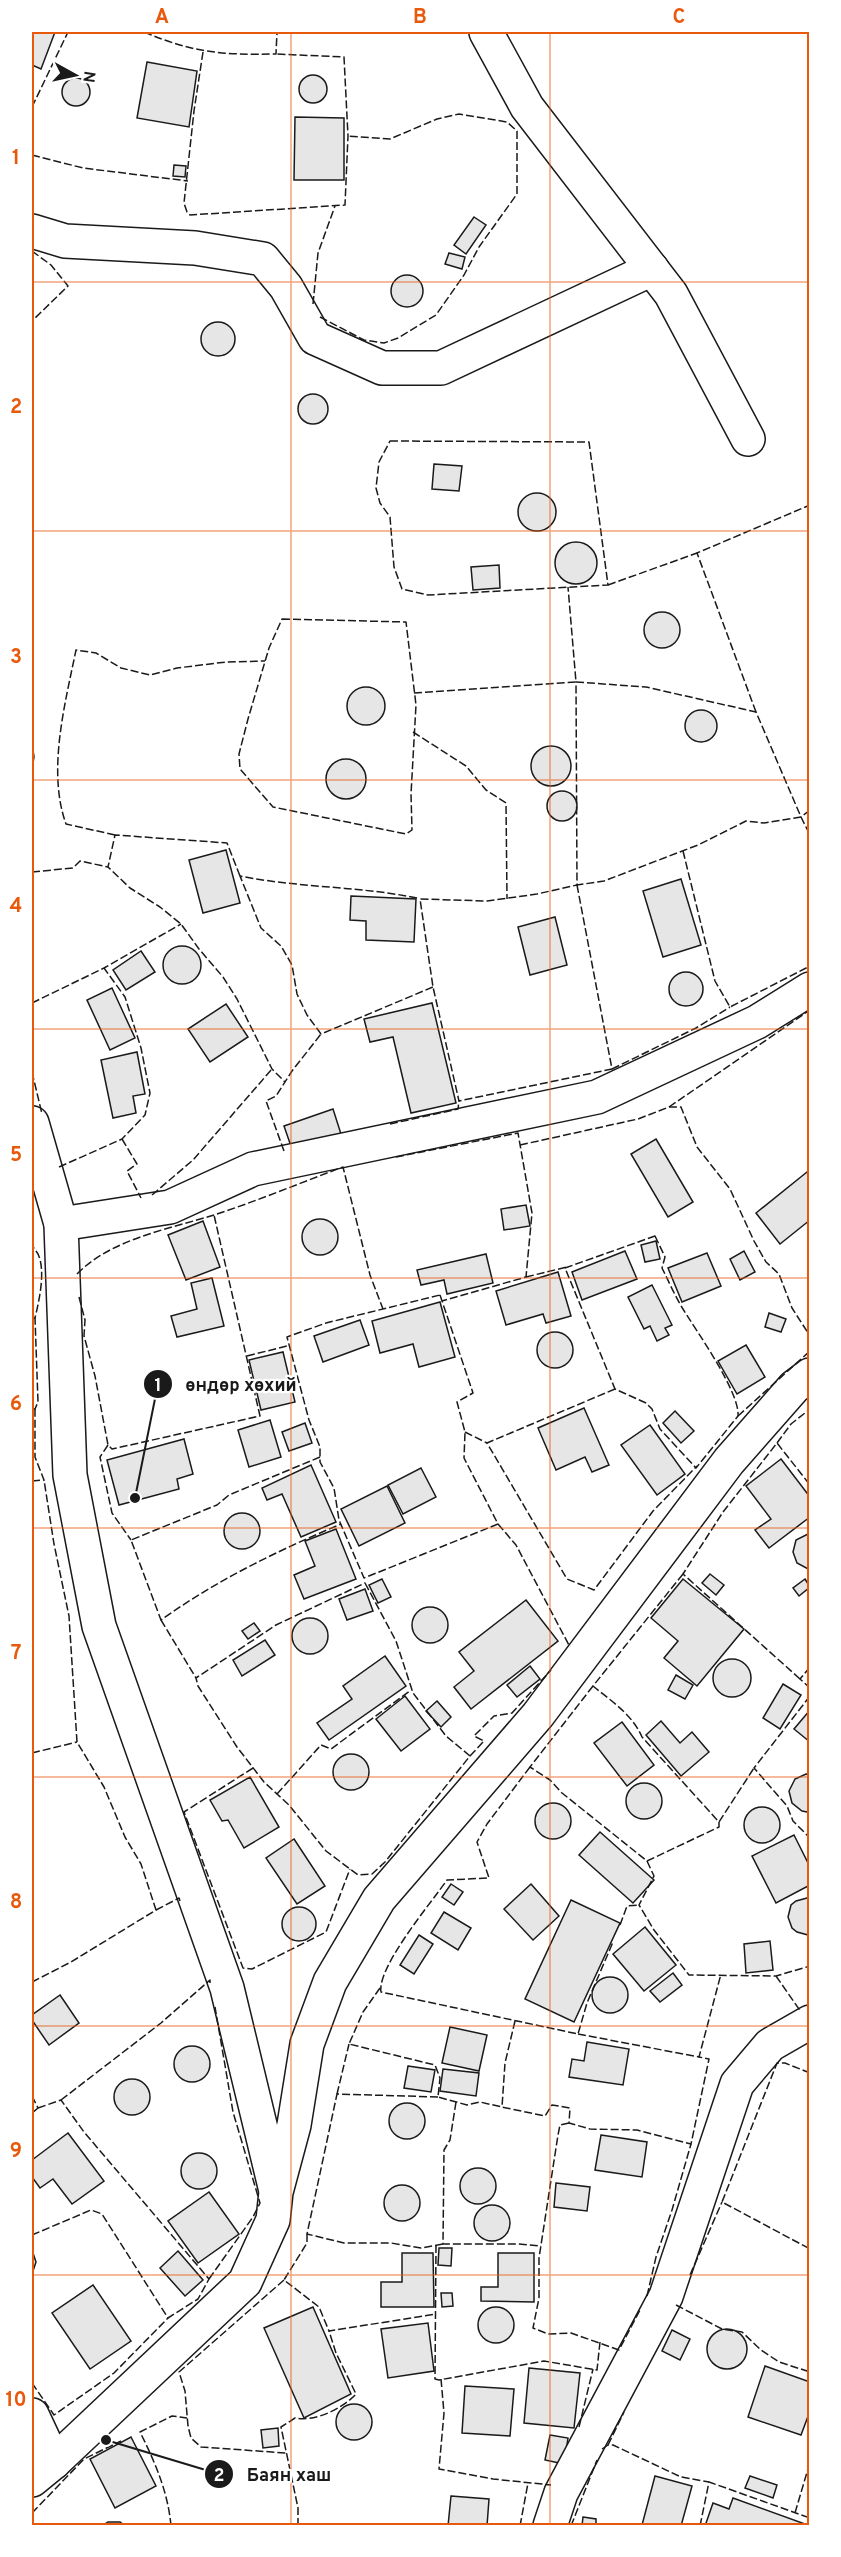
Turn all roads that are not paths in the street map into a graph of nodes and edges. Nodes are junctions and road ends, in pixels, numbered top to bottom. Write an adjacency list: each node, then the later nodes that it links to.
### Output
1 (486, 32): 3 (street)
2 (32, 231): 3 (street)
3 (652, 269): 4 (street)
4 (748, 439)
5 (810, 989): 7 (street)
6 (32, 1131): 7 (street)
7 (62, 1224): 10 (street)
8 (810, 1375): 10 (street)
9 (810, 2022): 13 (street)
10 (276, 2192): 12 (street)
11 (32, 2415): 12 (street)
12 (43, 2470)
13 (550, 2526)

